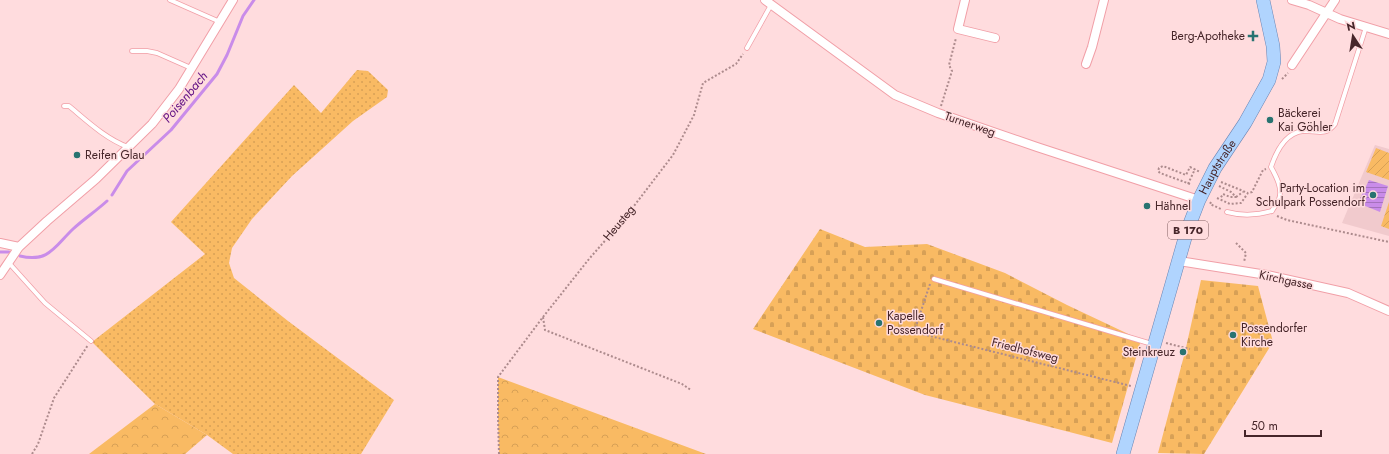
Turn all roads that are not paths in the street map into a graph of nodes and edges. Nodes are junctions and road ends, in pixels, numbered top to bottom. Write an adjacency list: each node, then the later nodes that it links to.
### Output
1 (170, 0): 10 (lane)
2 (233, 0): 10 (street)
3 (965, 0): 13 (street)
4 (1104, 0): 16 (street)
5 (1263, 0): 21 (main road, Hauptstraße / B 170)
6 (1292, 0): 9 (street)
7 (1335, 0): 9 (street)
8 (771, 2): 14 (lane); 21 (street, Turnerweg)
9 (1327, 13): 11 (street); 17 (street)
10 (220, 22): 18 (street)
11 (1366, 27): 12 (street); 22 (lane)
12 (1389, 34)
13 (995, 38)
14 (747, 48)
15 (132, 51): 18 (lane)
16 (1086, 64)
17 (1292, 65)
18 (191, 68): 20 (street)
19 (64, 106): 20 (lane)
20 (128, 147): 24 (street)
21 (1199, 200): 26 (main road, Hauptstraße / B 170)
22 (1228, 212)
23 (0, 243): 24 (street)
24 (19, 247): 25 (street)
25 (8, 262): 27 (street); 30 (lane)
26 (1178, 262): 29 (street, Kirchgasse); 31 (main road, Hauptstraße / B 170)
27 (0, 275)
28 (932, 280): 31 (lane)
29 (1389, 311)
30 (91, 342)
31 (1155, 342): 32 (main road, Hauptstraße / B 170)
32 (1123, 454)

